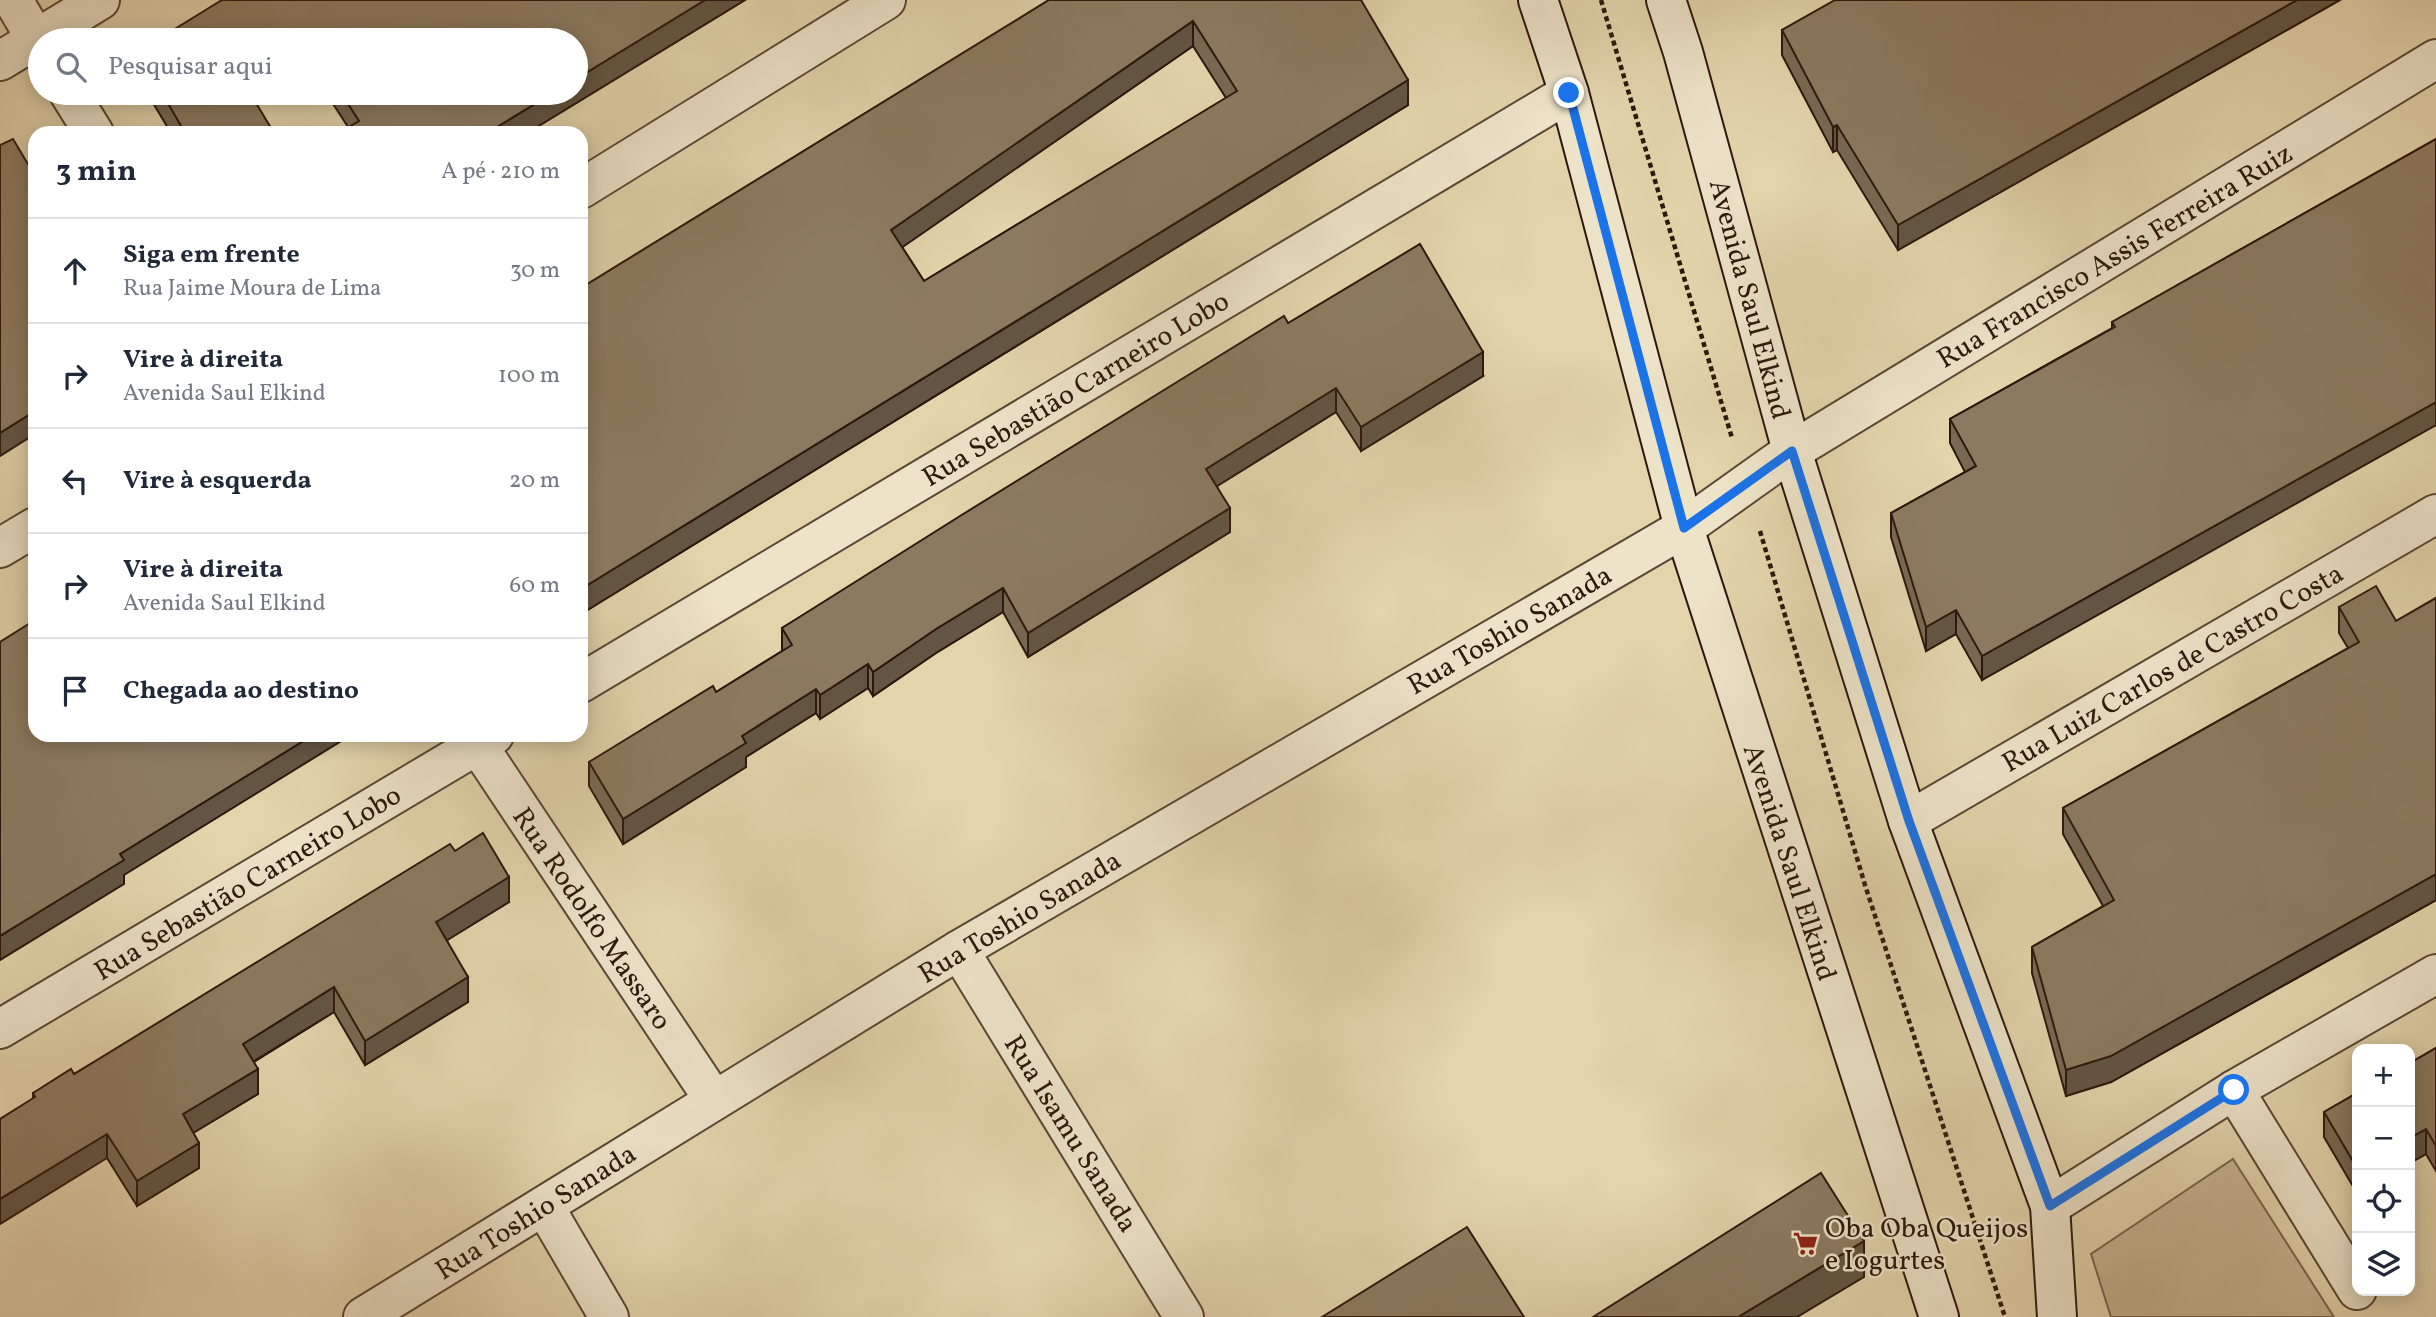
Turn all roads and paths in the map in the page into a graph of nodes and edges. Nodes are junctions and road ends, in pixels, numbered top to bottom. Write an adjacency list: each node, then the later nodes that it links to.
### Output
1 (13, 0): 7 (street)
2 (100, 0): 8 (street)
3 (886, 0): 15 (street)
4 (1538, 0): 12 (street, Avenida Saul Elkind)
5 (1601, 0): 17 (path)
6 (1666, 0): 16 (street, Avenida Saul Elkind)
7 (30, 28)
8 (59, 28)
9 (28, 47): 11 (street)
10 (2436, 59): 16 (street, Rua Francisco Assis Ferreira Ruiz)
11 (0, 61)
12 (1569, 93): 19 (street, Avenida Saul Elkind); 22 (street, Rua Sebastião Carneiro Lobo)
13 (76, 105): 14 (street)
14 (90, 126)
15 (588, 185)
16 (1792, 451): 17 (street, Rua Francisco Assis Ferreira Ruiz); 25 (street, Avenida Saul Elkind)
17 (1746, 484): 19 (street, Rua Toshio Sanada); 39 (path)
18 (2436, 514): 25 (street, Rua Luiz Carlos de Castro Costa)
19 (1684, 528): 26 (street, Rua Toshio Sanada); 38 (street, Avenida Saul Elkind)
20 (28, 531): 21 (street)
21 (0, 548)
22 (588, 679)
23 (474, 742): 28 (street, Rua Sebastião Carneiro Lobo)
24 (484, 742): 30 (street, Rua Rodolfo Massaro)
25 (1909, 821): 32 (street, Avenida Saul Elkind)
26 (959, 950): 30 (street, Rua Toshio Sanada); 37 (street, Rua Isamu Sanada)
27 (2436, 974): 29 (street)
28 (0, 1029)
29 (2234, 1090): 32 (street); 33 (street)
30 (714, 1100): 31 (street, Rua Toshio Sanada)
31 (544, 1206): 35 (street, Rua Toshio Sanada); 36 (street)
32 (2050, 1206): 40 (street, Avenida Saul Elkind)
33 (2352, 1282)
34 (2361, 1296): 41 (street)
35 (363, 1317)
36 (609, 1317)
37 (1184, 1317)
38 (1938, 1317)
39 (2005, 1317)
40 (2057, 1317)
41 (2374, 1317)

